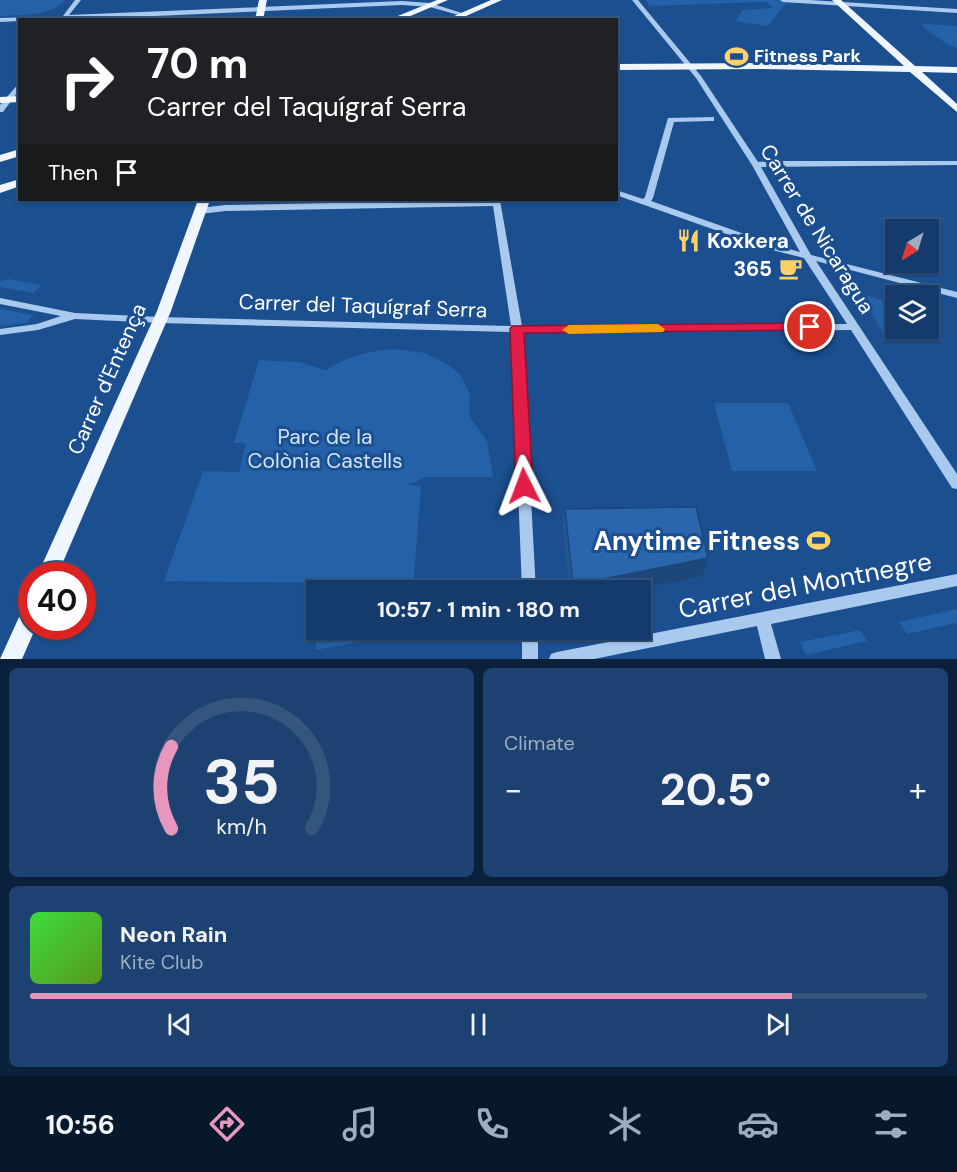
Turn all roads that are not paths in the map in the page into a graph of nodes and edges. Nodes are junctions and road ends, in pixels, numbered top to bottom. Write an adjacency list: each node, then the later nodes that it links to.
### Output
1 (78, 0): 11 (street)
2 (444, 0): 8 (main road)
3 (498, 0): 10 (main road)
4 (635, 0): 16 (street, Carrer de Nicaragua)
5 (783, 0): 6 (street)
6 (839, 2): 9 (street); 18 (main road)
7 (262, 4): 8 (street); 11 (street)
8 (430, 5): 10 (street); 12 (main road)
9 (957, 11)
10 (462, 14): 13 (main road)
11 (64, 18)
12 (397, 18)
13 (452, 18)
14 (18, 19): 15 (street)
15 (0, 20)
16 (691, 66): 17 (main road); 18 (main road); 28 (street, Carrer de Nicaragua)
17 (618, 67)
18 (914, 69): 19 (main road); 22 (main road)
19 (957, 70)
20 (18, 86): 21 (street)
21 (4, 100): 23 (street)
22 (957, 109)
23 (0, 110)
24 (711, 119): 33 (street)
25 (18, 153): 26 (main road)
26 (0, 159)
27 (957, 163): 28 (street)
28 (756, 165): 35 (street, Carrer de Nicaragua)
29 (18, 183): 30 (main road)
30 (0, 189)
31 (618, 193): 33 (street)
32 (496, 201): 34 (street); 41 (street)
33 (645, 202): 35 (street)
34 (202, 205): 39 (main road, Carrer d'Entença)
35 (809, 257): 36 (street); 40 (street, Carrer de Nicaragua)
36 (957, 295)
37 (0, 301): 38 (street)
38 (75, 316): 39 (street, Carrer del Taquígraf Serra); 42 (street)
39 (160, 320): 41 (street, Carrer del Taquígraf Serra); 44 (main road, Carrer d'Entença)
40 (854, 327): 41 (street, Carrer del Taquígraf Serra); 43 (street, Carrer de Nicaragua)
41 (517, 329): 45 (street)
42 (0, 332)
43 (957, 484)
44 (53, 562)
45 (528, 580)
46 (957, 580): 47 (street, Carrer del Montnegre)
47 (762, 618): 52 (street, Carrer del Montnegre); 53 (street)
48 (19, 640): 50 (main road)
49 (530, 640): 51 (street)
50 (11, 659)
51 (530, 659)
52 (557, 659)
53 (773, 659)

